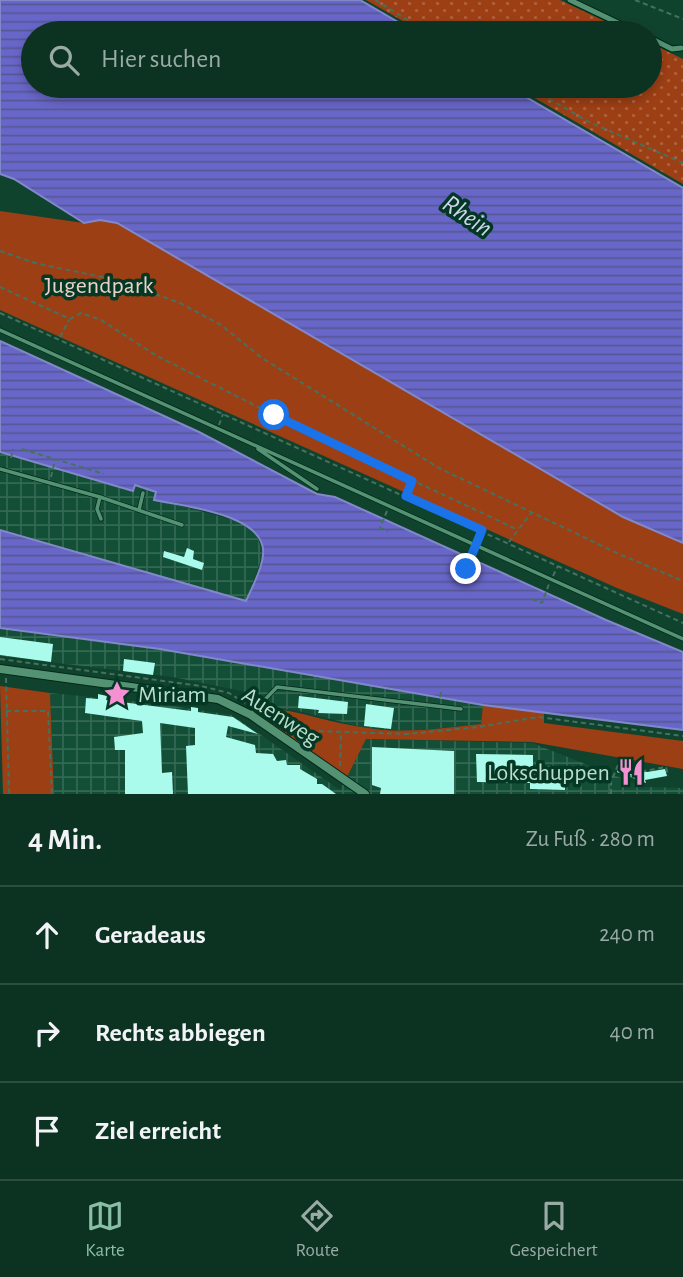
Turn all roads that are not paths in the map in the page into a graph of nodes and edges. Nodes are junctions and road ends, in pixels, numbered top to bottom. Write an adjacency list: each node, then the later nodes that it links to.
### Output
1 (570, 0): 2 (street)
2 (614, 21)
3 (662, 44): 4 (street)
4 (681, 48)
5 (0, 330): 6 (lane)
6 (250, 443): 8 (lane); 14 (lane)
7 (0, 469): 10 (lane)
8 (317, 489)
9 (143, 493): 11 (lane)
10 (100, 497): 11 (lane); 12 (lane)
11 (139, 510): 13 (lane)
12 (101, 519)
13 (182, 525)
14 (683, 639)
15 (3, 669): 17 (street, Auenweg)
16 (461, 709): 17 (lane)
17 (253, 712): 18 (street, Auenweg)
18 (365, 794)

